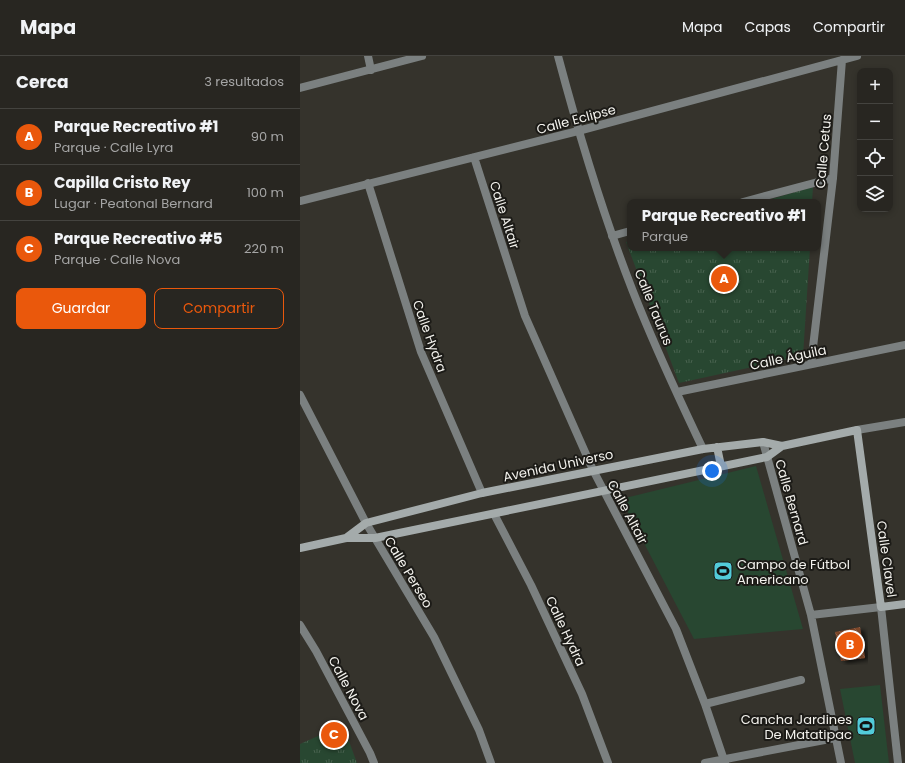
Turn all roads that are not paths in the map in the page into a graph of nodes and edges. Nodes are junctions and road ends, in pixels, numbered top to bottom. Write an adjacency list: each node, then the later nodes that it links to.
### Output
1 (368, 56): 6 (street)
2 (422, 56): 6 (street)
3 (558, 56): 8 (street, Calle Taurus)
4 (857, 56): 5 (street, Calle Eclipse)
5 (842, 60): 8 (street, Calle Eclipse); 10 (street, Calle Cetus)
6 (371, 70): 7 (street)
7 (300, 88)
8 (578, 131): 9 (street, Calle Eclipse); 15 (street, Calle Taurus)
9 (474, 157): 11 (street, Calle Eclipse); 28 (street, Calle Altair)
10 (833, 178): 12 (street); 17 (street, Calle Cetus)
11 (368, 183): 13 (street, Calle Eclipse); 30 (street, Calle Hydra)
12 (754, 199)
13 (300, 201)
14 (627, 232): 15 (street)
15 (612, 236): 18 (street, Calle Taurus)
16 (905, 345): 17 (street, Calle Águila)
17 (811, 364): 18 (street, Calle Águila)
18 (677, 392): 25 (street, Calle Taurus)
19 (300, 395): 32 (street, Calle Perseo)
20 (905, 422): 21 (street)
21 (857, 430): 23 (street, Avenida Universo); 37 (street, Calle Clavel)
22 (763, 442): 23 (street, Avenida Universo); 24 (street, Avenida Universo); 26 (street, Calle Bernard)
23 (782, 446): 26 (street, Avenida Universo)
24 (717, 447): 25 (street, Avenida Universo); 27 (street)
25 (703, 449): 28 (street, Avenida Universo)
26 (767, 457): 27 (street, Avenida Universo); 38 (street, Calle Bernard)
27 (721, 466): 29 (street, Avenida Universo)
28 (593, 470): 29 (street, Calle Altair); 30 (street, Avenida Universo)
29 (603, 490): 31 (street, Avenida Universo); 41 (street, Calle Altair)
30 (482, 493): 32 (street, Avenida Universo)
31 (494, 514): 34 (street, Avenida Universo); 46 (street, Calle Hydra)
32 (366, 523): 33 (street, Avenida Universo); 34 (street, Calle Perseo)
33 (346, 538): 34 (street, Avenida Universo); 35 (street, Avenida Universo)
34 (375, 538): 45 (street, Calle Perseo)
35 (300, 548)
36 (905, 604): 37 (street)
37 (881, 607): 38 (street); 49 (street, Calle Clavel)
38 (811, 615): 42 (street, Calle Bernard)
39 (300, 625): 44 (street, Calle Nova)
40 (801, 680): 41 (street)
41 (705, 704): 43 (street, Calle Altair)
42 (835, 738): 43 (street); 48 (street)
43 (724, 761): 47 (street)
44 (374, 763)
45 (491, 763)
46 (608, 763)
47 (705, 763)
48 (841, 763)
49 (898, 763)

